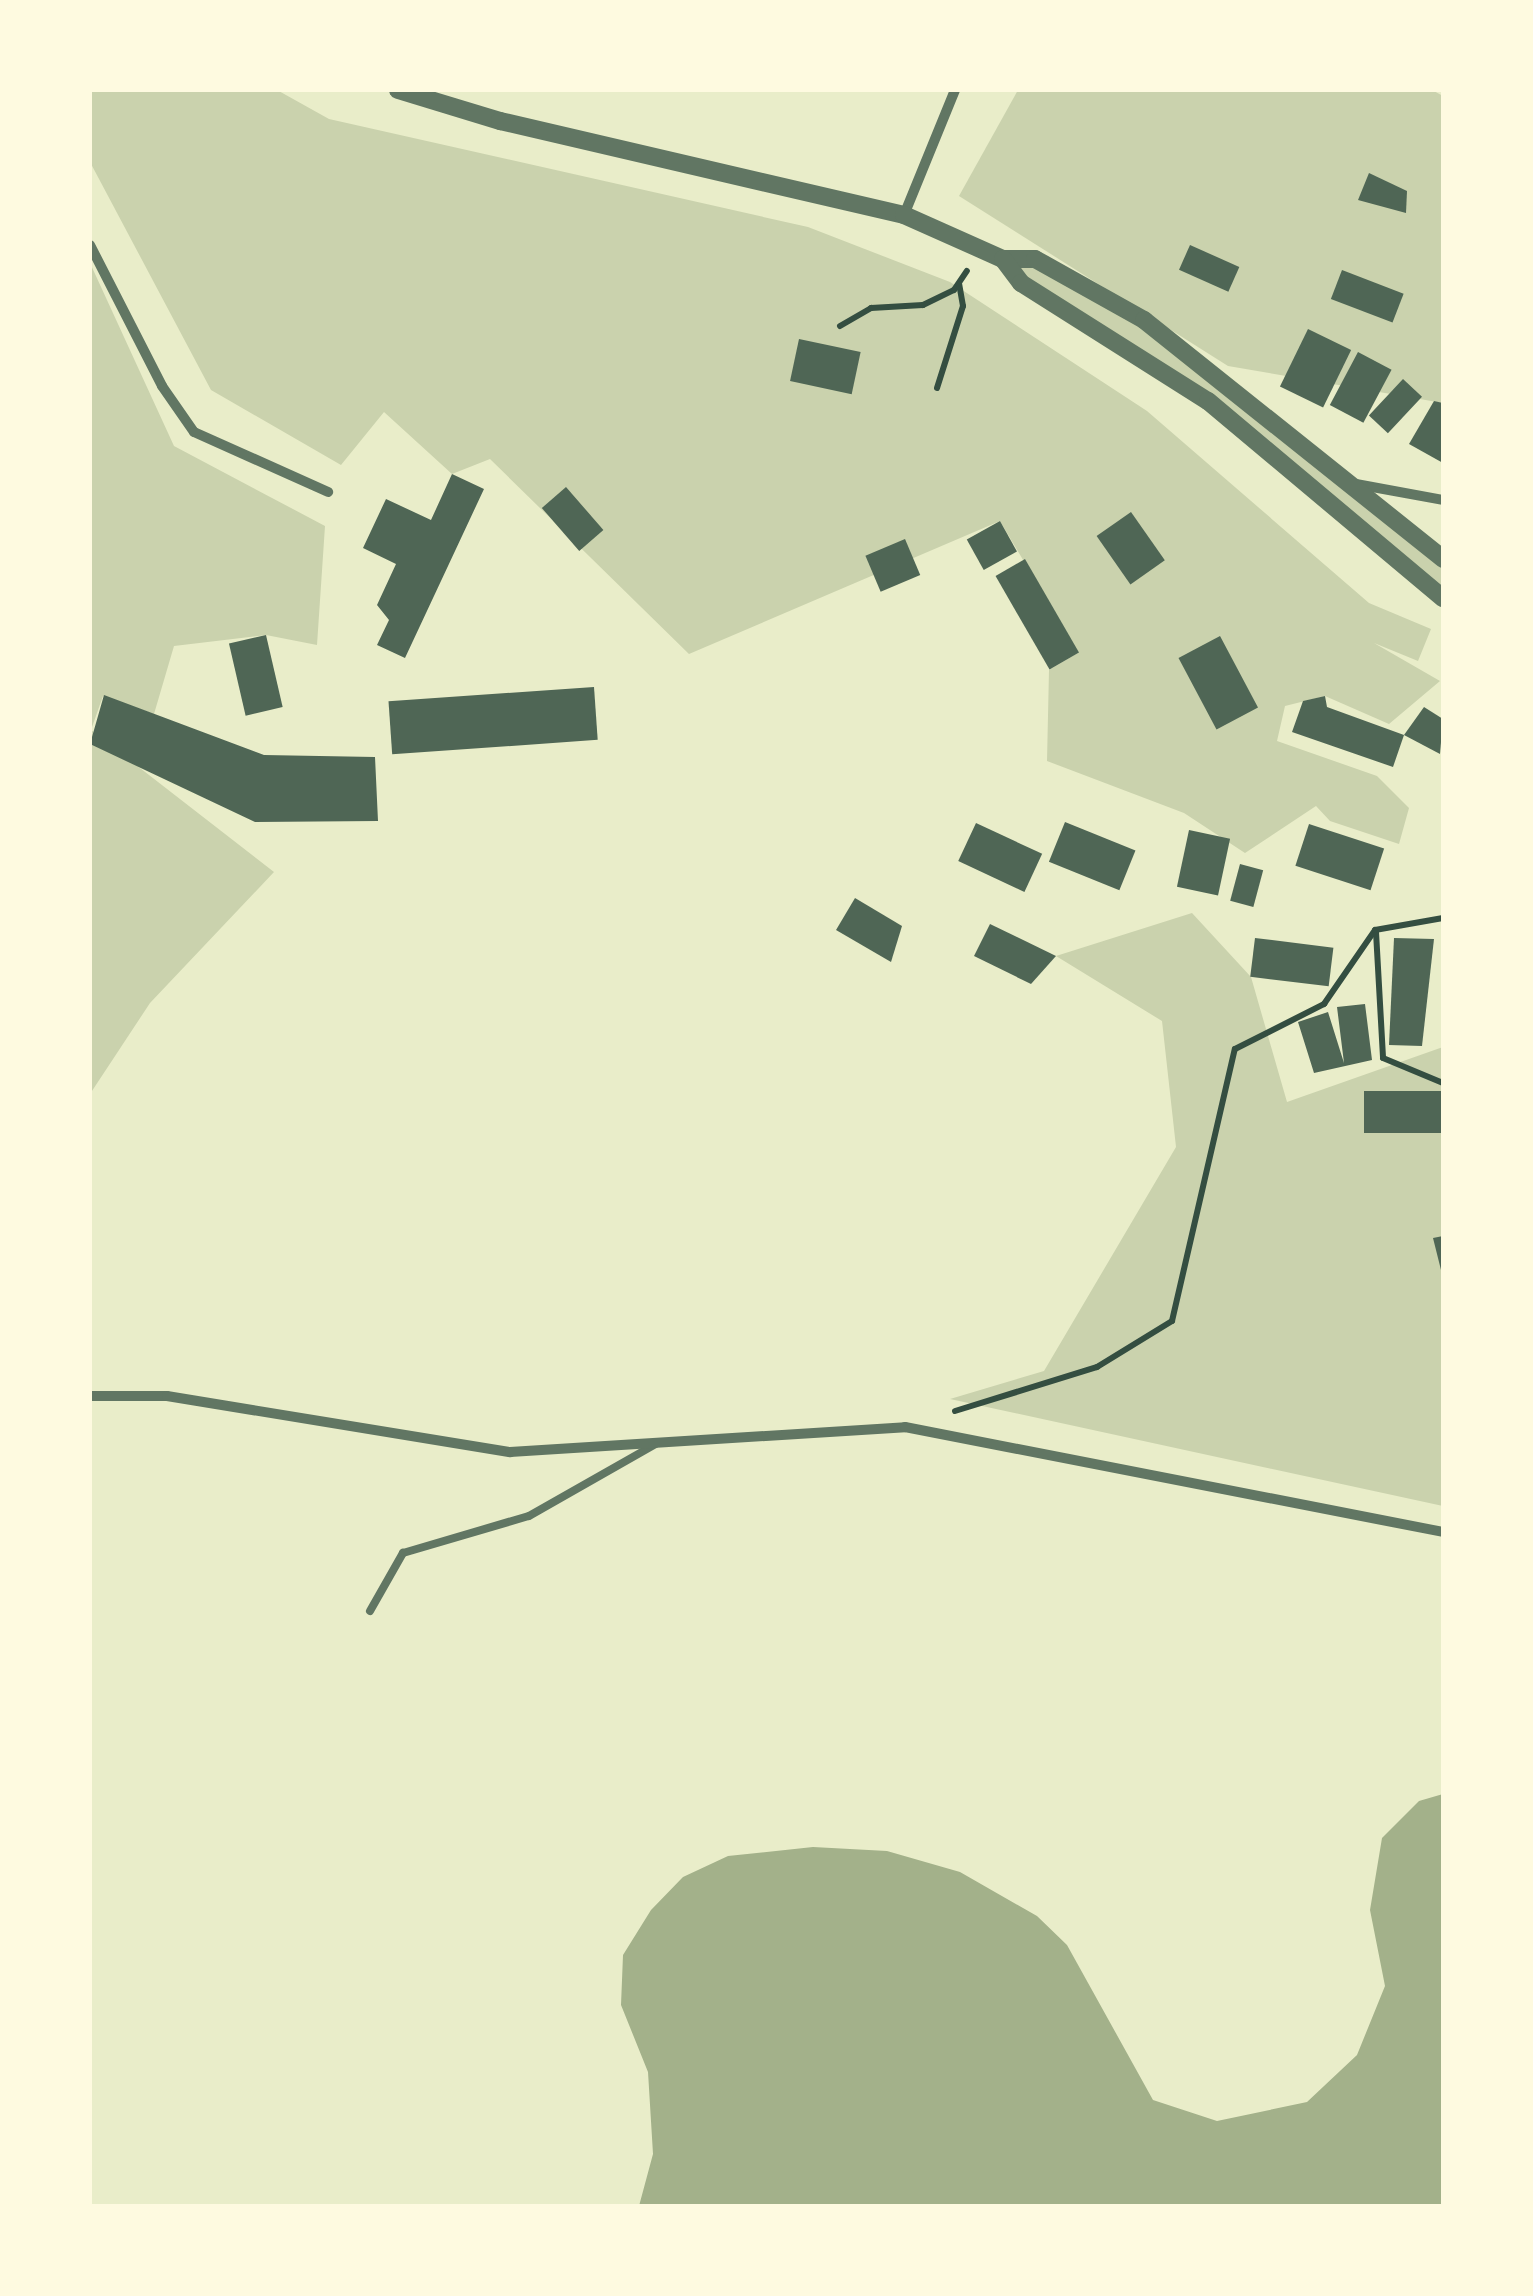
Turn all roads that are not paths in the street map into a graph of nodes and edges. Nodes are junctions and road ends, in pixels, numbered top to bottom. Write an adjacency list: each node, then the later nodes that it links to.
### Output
1 (398, 90): 3 (street)
2 (955, 90): 3 (street)
3 (904, 216): 5 (street)
4 (90, 245): 7 (street)
5 (1002, 258): 6 (street); 10 (street)
6 (1348, 481): 8 (street); 9 (street)
7 (328, 492)
8 (1443, 500)
9 (1443, 559)
10 (1443, 598)
11 (90, 1396): 12 (street)
12 (664, 1440): 13 (street); 14 (lane)
13 (1443, 1532)
14 (370, 1611)

